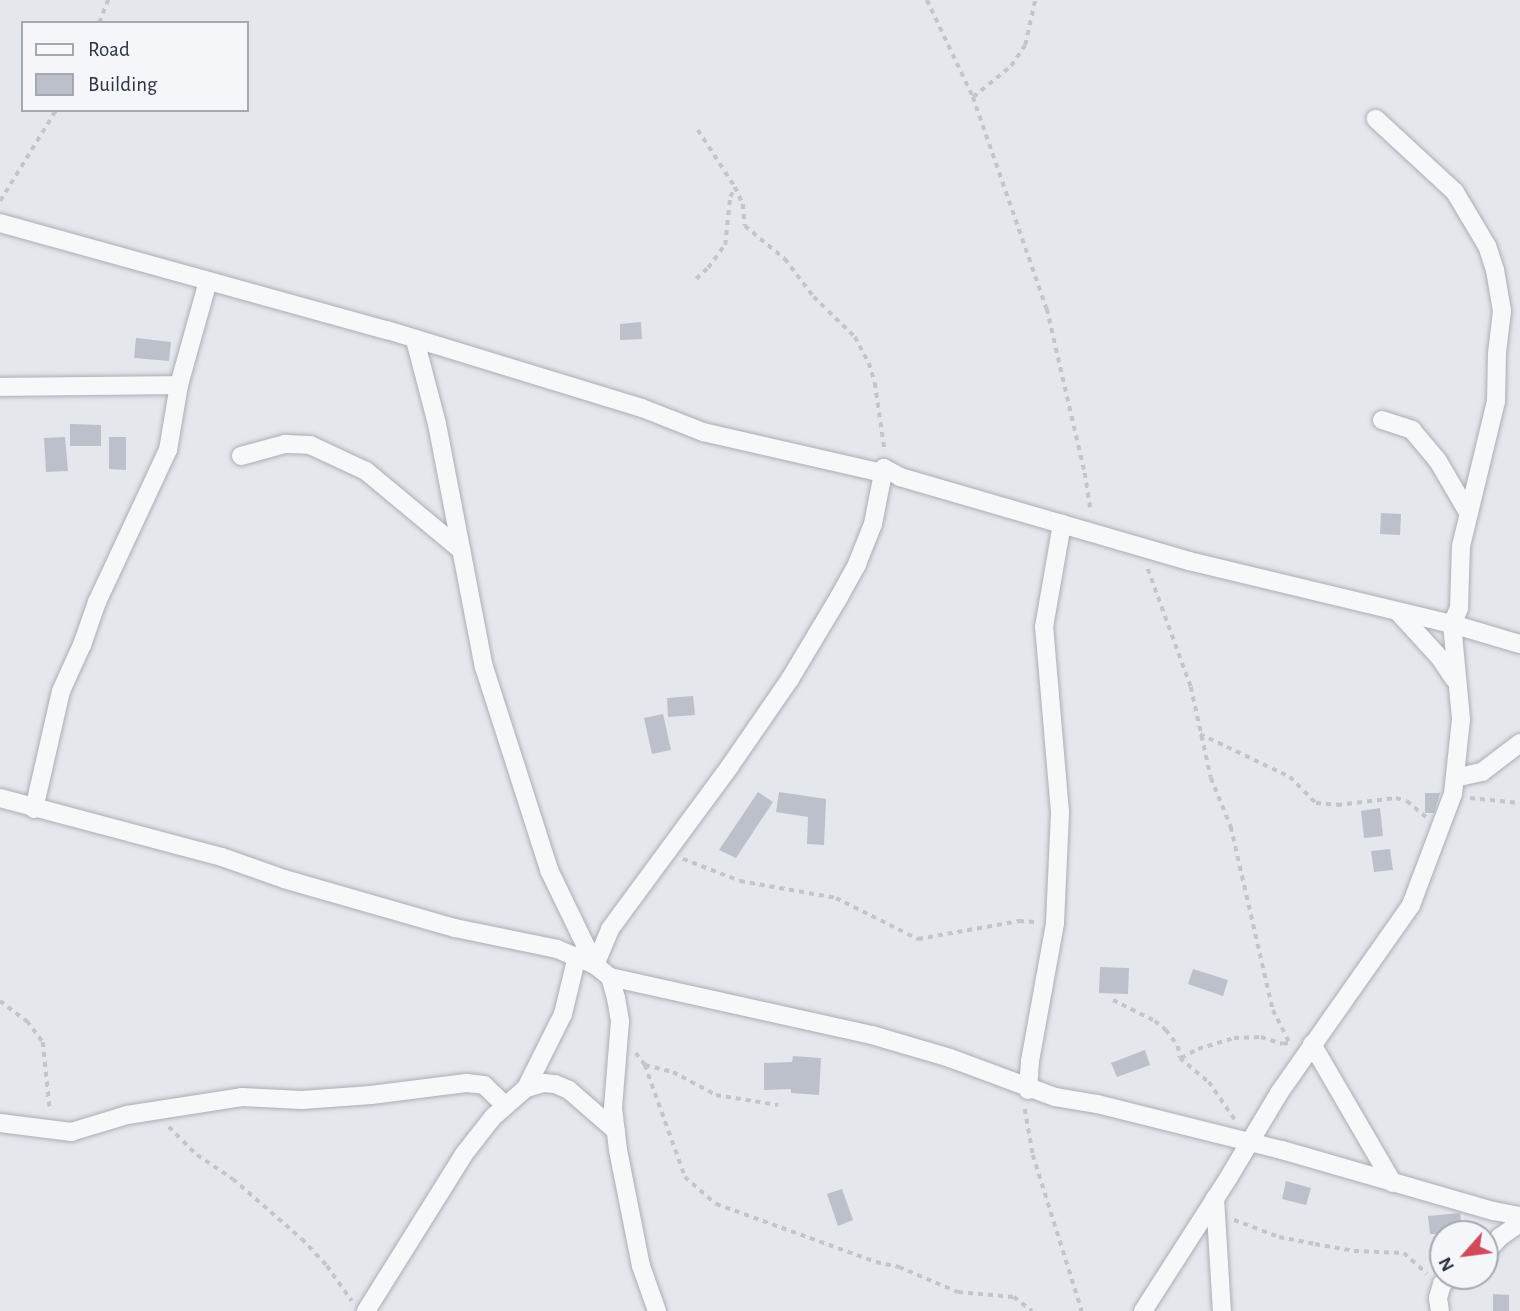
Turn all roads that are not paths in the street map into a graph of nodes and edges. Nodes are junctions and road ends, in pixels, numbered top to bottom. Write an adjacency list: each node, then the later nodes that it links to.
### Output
1 (1376, 119): 10 (street)
2 (0, 223): 3 (street)
3 (208, 281): 4 (street); 5 (street)
4 (415, 340): 9 (street); 12 (street)
5 (179, 385): 6 (street); 20 (street)
6 (0, 387)
7 (1382, 420): 10 (street)
8 (242, 456): 12 (street)
9 (883, 471): 11 (street); 22 (street)
10 (1469, 514): 14 (street)
11 (1062, 524): 13 (street); 26 (street)
12 (461, 550): 22 (street)
13 (1398, 612): 14 (street); 16 (street)
14 (1452, 624): 15 (street); 16 (street)
15 (1520, 644)
16 (1457, 684): 18 (street)
17 (1520, 743): 18 (street)
18 (1454, 786): 24 (street)
19 (0, 798): 20 (street)
20 (34, 808): 21 (street)
21 (577, 956): 22 (street); 25 (street)
22 (595, 965): 23 (street)
23 (610, 976): 26 (street); 29 (street)
24 (1310, 1048): 30 (street); 31 (street)
25 (526, 1088): 27 (street); 29 (street)
26 (1028, 1090): 30 (street)
27 (505, 1105): 28 (street); 36 (street)
28 (0, 1123)
29 (616, 1131): 37 (street)
30 (1246, 1143): 31 (street); 32 (street)
31 (1393, 1183): 33 (street)
32 (1216, 1205): 38 (street); 39 (street)
33 (1520, 1216)
34 (1520, 1223): 35 (street)
35 (1499, 1238)
36 (366, 1311)
37 (657, 1311)
38 (1143, 1311)
39 (1222, 1311)

